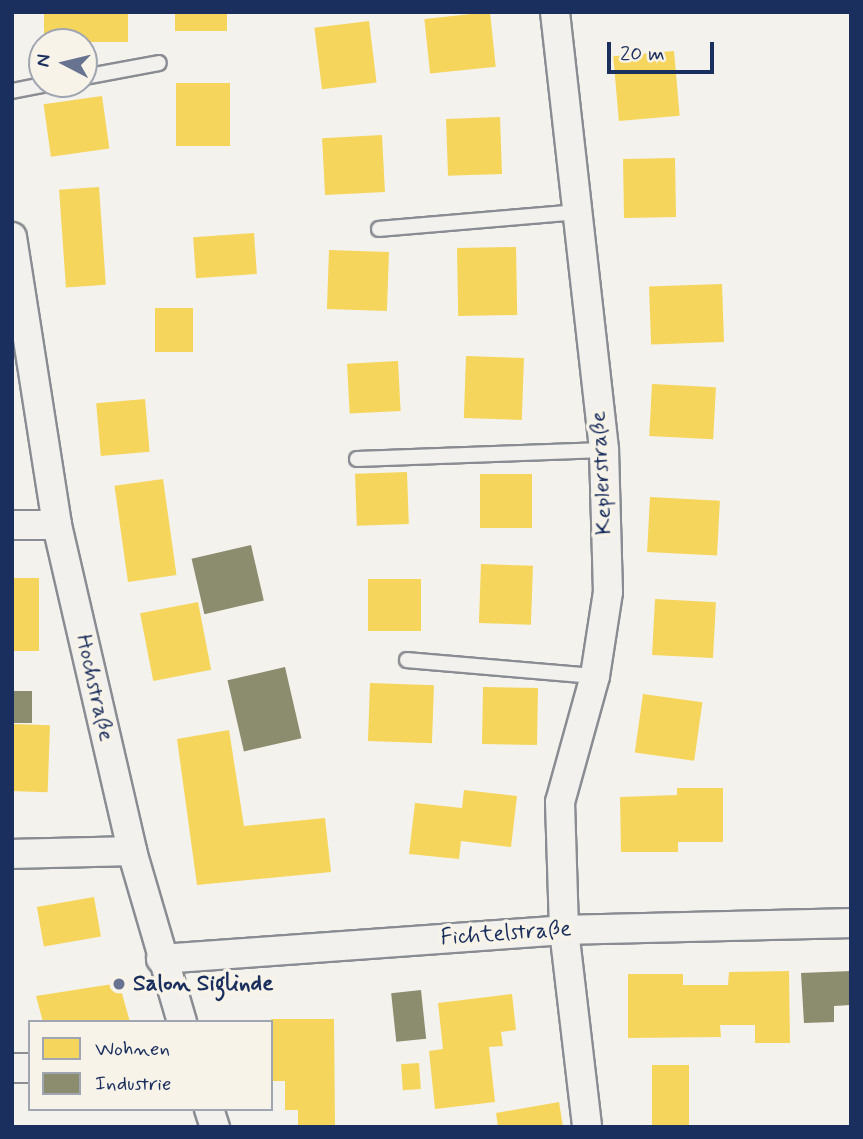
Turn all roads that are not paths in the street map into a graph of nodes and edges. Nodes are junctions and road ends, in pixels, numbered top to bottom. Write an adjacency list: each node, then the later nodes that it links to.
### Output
1 (555, 12): 4 (street, Keplerstraße)
2 (159, 63): 3 (lane)
3 (98, 74)
4 (577, 212): 5 (lane); 7 (street, Keplerstraße)
5 (379, 229)
6 (12, 237): 10 (street, Hochstraße)
7 (604, 450): 8 (lane); 12 (street, Keplerstraße)
8 (357, 459)
9 (12, 525): 10 (street)
10 (57, 525): 13 (street, Hochstraße)
11 (407, 660): 12 (lane)
12 (594, 676): 16 (street, Keplerstraße)
13 (132, 851): 14 (street); 17 (street, Hochstraße)
14 (12, 854)
15 (851, 923): 16 (street, Fichtelstraße)
16 (564, 930): 17 (street, Fichtelstraße); 19 (street, Keplerstraße)
17 (161, 959): 18 (street, Hochstraße)
18 (180, 1020)
19 (587, 1127)

